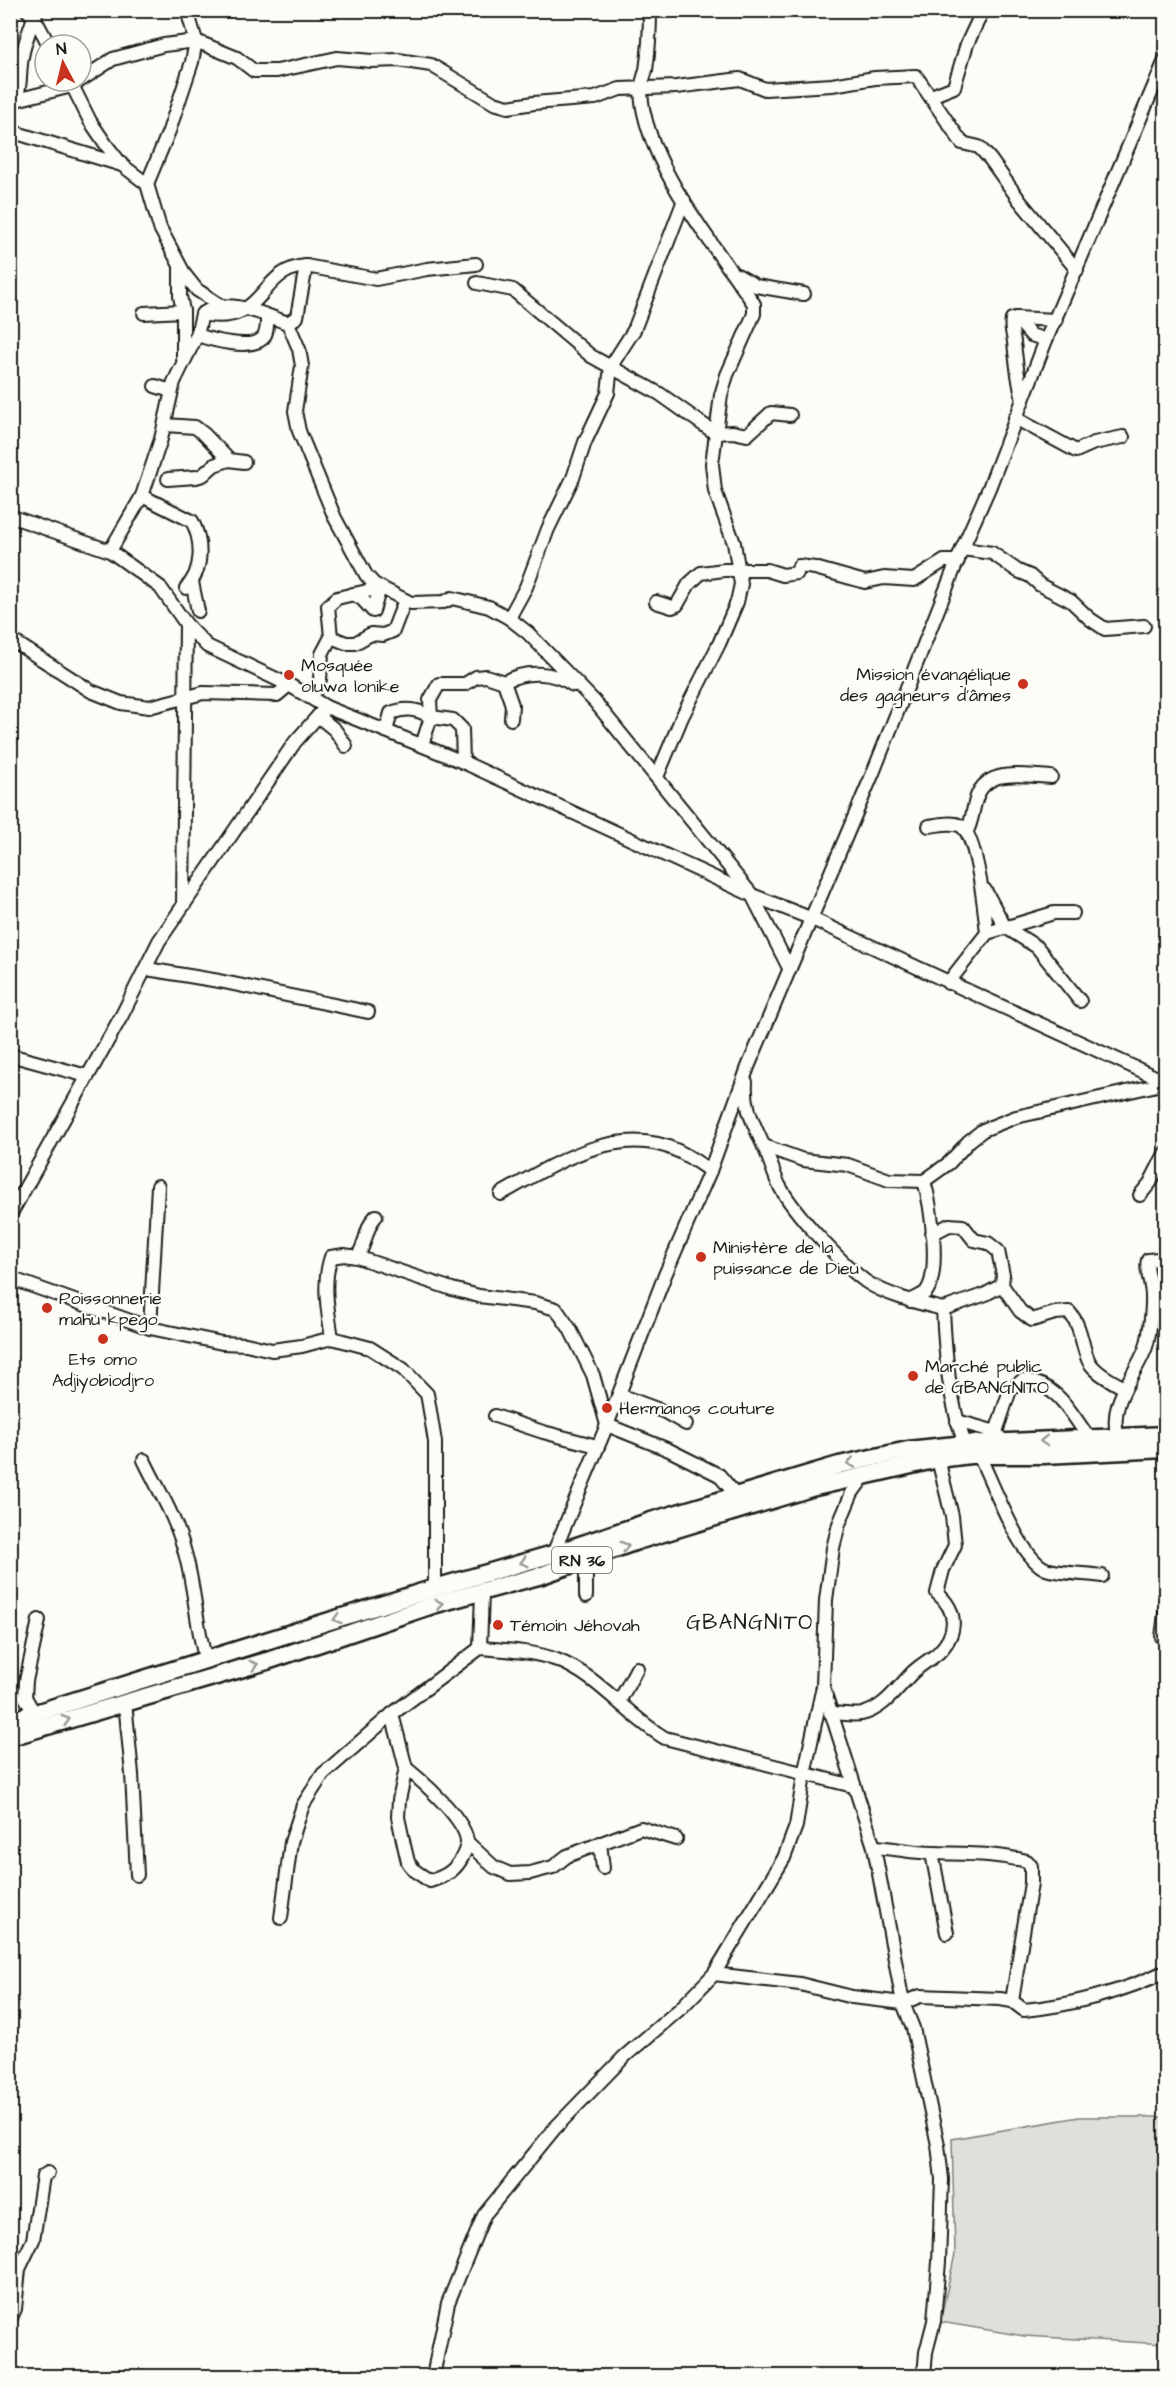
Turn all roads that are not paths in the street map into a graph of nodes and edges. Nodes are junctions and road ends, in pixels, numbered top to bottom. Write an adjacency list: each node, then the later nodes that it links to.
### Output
1 (187, 10): 6 (street)
2 (650, 10): 9 (street)
3 (983, 10): 12 (street)
4 (33, 13): 5 (street); 13 (street)
5 (44, 33)
6 (196, 41): 8 (street); 9 (street); 16 (street)
7 (1166, 58): 21 (street)
8 (93, 71)
9 (641, 89): 12 (street); 17 (street)
10 (43, 93): 13 (street)
11 (80, 93): 15 (street)
12 (931, 96): 21 (street)
13 (13, 103)
14 (10, 131): 15 (street)
15 (122, 165): 16 (street)
16 (147, 184): 20 (street)
17 (684, 200): 22 (street); 38 (street)
18 (476, 264): 19 (street)
19 (306, 266): 27 (street); 34 (street)
20 (180, 267): 24 (street); 28 (street)
21 (1077, 270): 33 (street)
22 (733, 273): 25 (street); 45 (street)
23 (477, 283): 38 (street)
24 (197, 290): 26 (street); 30 (street)
25 (804, 294)
26 (223, 307): 27 (street); 30 (street)
27 (248, 308): 30 (street); 31 (street)
28 (183, 311): 29 (street); 37 (street)
29 (144, 313)
30 (203, 313): 35 (street)
31 (267, 316): 34 (street); 35 (street)
32 (1016, 318): 33 (street); 36 (street); 41 (street)
33 (1056, 320): 36 (street)
34 (288, 323): 56 (street)
35 (197, 335): 37 (street)
36 (1046, 340): 41 (street)
37 (183, 360): 40 (street)
38 (611, 366): 45 (street); 61 (street)
39 (155, 386): 40 (street)
40 (171, 391): 44 (street)
41 (1023, 400): 43 (street)
42 (790, 415): 45 (street)
43 (1015, 418): 46 (street); 52 (street)
44 (165, 425): 47 (street); 50 (street)
45 (715, 433): 55 (street)
46 (1123, 436)
47 (229, 460): 48 (street); 49 (street)
48 (244, 462)
49 (168, 479)
50 (142, 496): 53 (street); 60 (street)
51 (10, 516): 53 (street)
52 (962, 549): 54 (street); 63 (street)
53 (110, 551): 62 (street)
54 (958, 561): 55 (street); 88 (street)
55 (738, 570): 59 (street); 80 (street)
56 (380, 588): 57 (street); 57 (street); 58 (street)
57 (353, 594): 64 (street)
58 (405, 600): 61 (street); 64 (street)
59 (656, 602)
60 (198, 611)
61 (509, 618): 66 (street)
62 (186, 624): 69 (street); 71 (street)
63 (1144, 626)
64 (331, 637): 70 (street)
65 (10, 639): 71 (street)
66 (545, 650): 67 (street); 72 (street)
67 (556, 675): 68 (street); 72 (street)
68 (504, 682): 74 (street); 75 (street)
69 (289, 685): 70 (street); 71 (street)
70 (312, 698): 73 (street)
71 (184, 699): 86 (street)
72 (595, 702): 80 (street)
73 (322, 711): 76 (street); 77 (street); 86 (street)
74 (431, 717): 76 (street); 78 (street); 79 (street)
75 (511, 719)
76 (387, 731): 78 (street)
77 (346, 746)
78 (422, 746): 79 (street)
79 (463, 762): 85 (street)
80 (657, 777): 85 (street)
81 (1051, 777): 83 (street)
82 (929, 826): 83 (street)
83 (967, 831): 84 (street)
84 (981, 882): 89 (street); 90 (street)
85 (752, 895): 88 (street); 91 (street)
86 (183, 905): 92 (street)
87 (1074, 913): 89 (street)
88 (810, 918): 91 (street); 93 (street)
89 (1005, 927): 90 (street); 94 (street)
90 (987, 933): 93 (street)
91 (789, 968): 97 (street)
92 (147, 969): 95 (street); 98 (street)
93 (948, 983): 99 (street)
94 (1080, 1001)
95 (368, 1012)
96 (10, 1055): 98 (street)
97 (748, 1067): 100 (street); 102 (street)
98 (87, 1076): 107 (street)
99 (1166, 1082): 103 (street)
100 (764, 1146): 103 (street); 114 (street)
101 (1166, 1152): 106 (street)
102 (710, 1171): 105 (street); 119 (street)
103 (924, 1181): 109 (street)
104 (158, 1186): 116 (street)
105 (501, 1194)
106 (1140, 1195)
107 (10, 1215)
108 (376, 1216): 110 (street)
109 (932, 1234): 113 (street); 114 (street)
110 (357, 1257): 117 (street); 123 (street)
111 (1166, 1264): 118 (street)
112 (10, 1278): 116 (street)
113 (1002, 1285): 115 (street); 118 (street)
114 (910, 1301): 115 (street)
115 (943, 1309): 121 (street)
116 (150, 1328): 117 (street)
117 (332, 1338): 139 (street)
118 (1124, 1388): 126 (street)
119 (619, 1395): 122 (street); 123 (street)
120 (495, 1416): 128 (street)
121 (957, 1421): 125 (street); 130 (street)
122 (686, 1424)
123 (607, 1425): 128 (street); 134 (street)
124 (1166, 1435): 126 (main road, RN 36)
125 (999, 1437): 127 (main road, RN 36, one-way to 125); 127 (street); 130 (main road, RN 36)
126 (1118, 1438): 127 (main road, RN 36)
127 (1090, 1439)
128 (597, 1446): 135 (street)
129 (1166, 1449): 130 (main road, RN 36)
130 (967, 1450): 131 (main road, RN 36); 134 (main road, RN 36, one-way to 134); 138 (street)
131 (938, 1459): 133 (main road, RN 36); 152 (street)
132 (144, 1460): 146 (street)
133 (865, 1475): 136 (main road, RN 36, one-way to 133); 148 (street)
134 (735, 1495): 136 (main road, RN 36)
135 (564, 1531): 136 (street); 137 (street)
136 (581, 1552): 137 (main road, RN 36); 140 (main road, RN 36); 141 (street)
137 (553, 1554): 139 (main road, RN 36, one-way to 139)
138 (1102, 1576)
139 (435, 1588): 146 (main road, RN 36, one-way to 146)
140 (482, 1593): 145 (street); 149 (main road, RN 36, one-way to 140)
141 (585, 1596)
142 (1166, 1606): 144 (street)
143 (39, 1620): 151 (street)
144 (1162, 1637)
145 (480, 1648): 150 (street); 153 (street)
146 (206, 1661): 151 (main road, RN 36)
147 (637, 1668): 150 (street)
148 (823, 1686): 152 (street); 157 (street)
149 (125, 1702): 155 (main road, RN 36, one-way to 149); 165 (street)
150 (620, 1702): 157 (street)
151 (33, 1713): 154 (main road, RN 36)
152 (830, 1713): 158 (street)
153 (392, 1714): 156 (street); 166 (street)
154 (10, 1720)
155 (10, 1737)
156 (406, 1768): 160 (street); 160 (street)
157 (804, 1775): 158 (street); 169 (street)
158 (853, 1786): 162 (street)
159 (676, 1839): 161 (street)
160 (467, 1842): 161 (street)
161 (600, 1843): 164 (street)
162 (874, 1847): 163 (street); 171 (street)
163 (932, 1853): 167 (street); 170 (street)
164 (603, 1868)
165 (137, 1875)
166 (281, 1918)
167 (947, 1933)
168 (1166, 1971): 170 (street)
169 (714, 1974): 171 (street); 174 (street)
170 (1012, 2001): 171 (street)
171 (903, 2003): 175 (street)
172 (48, 2173): 173 (street)
173 (10, 2320)
174 (433, 2376)
175 (924, 2376)

